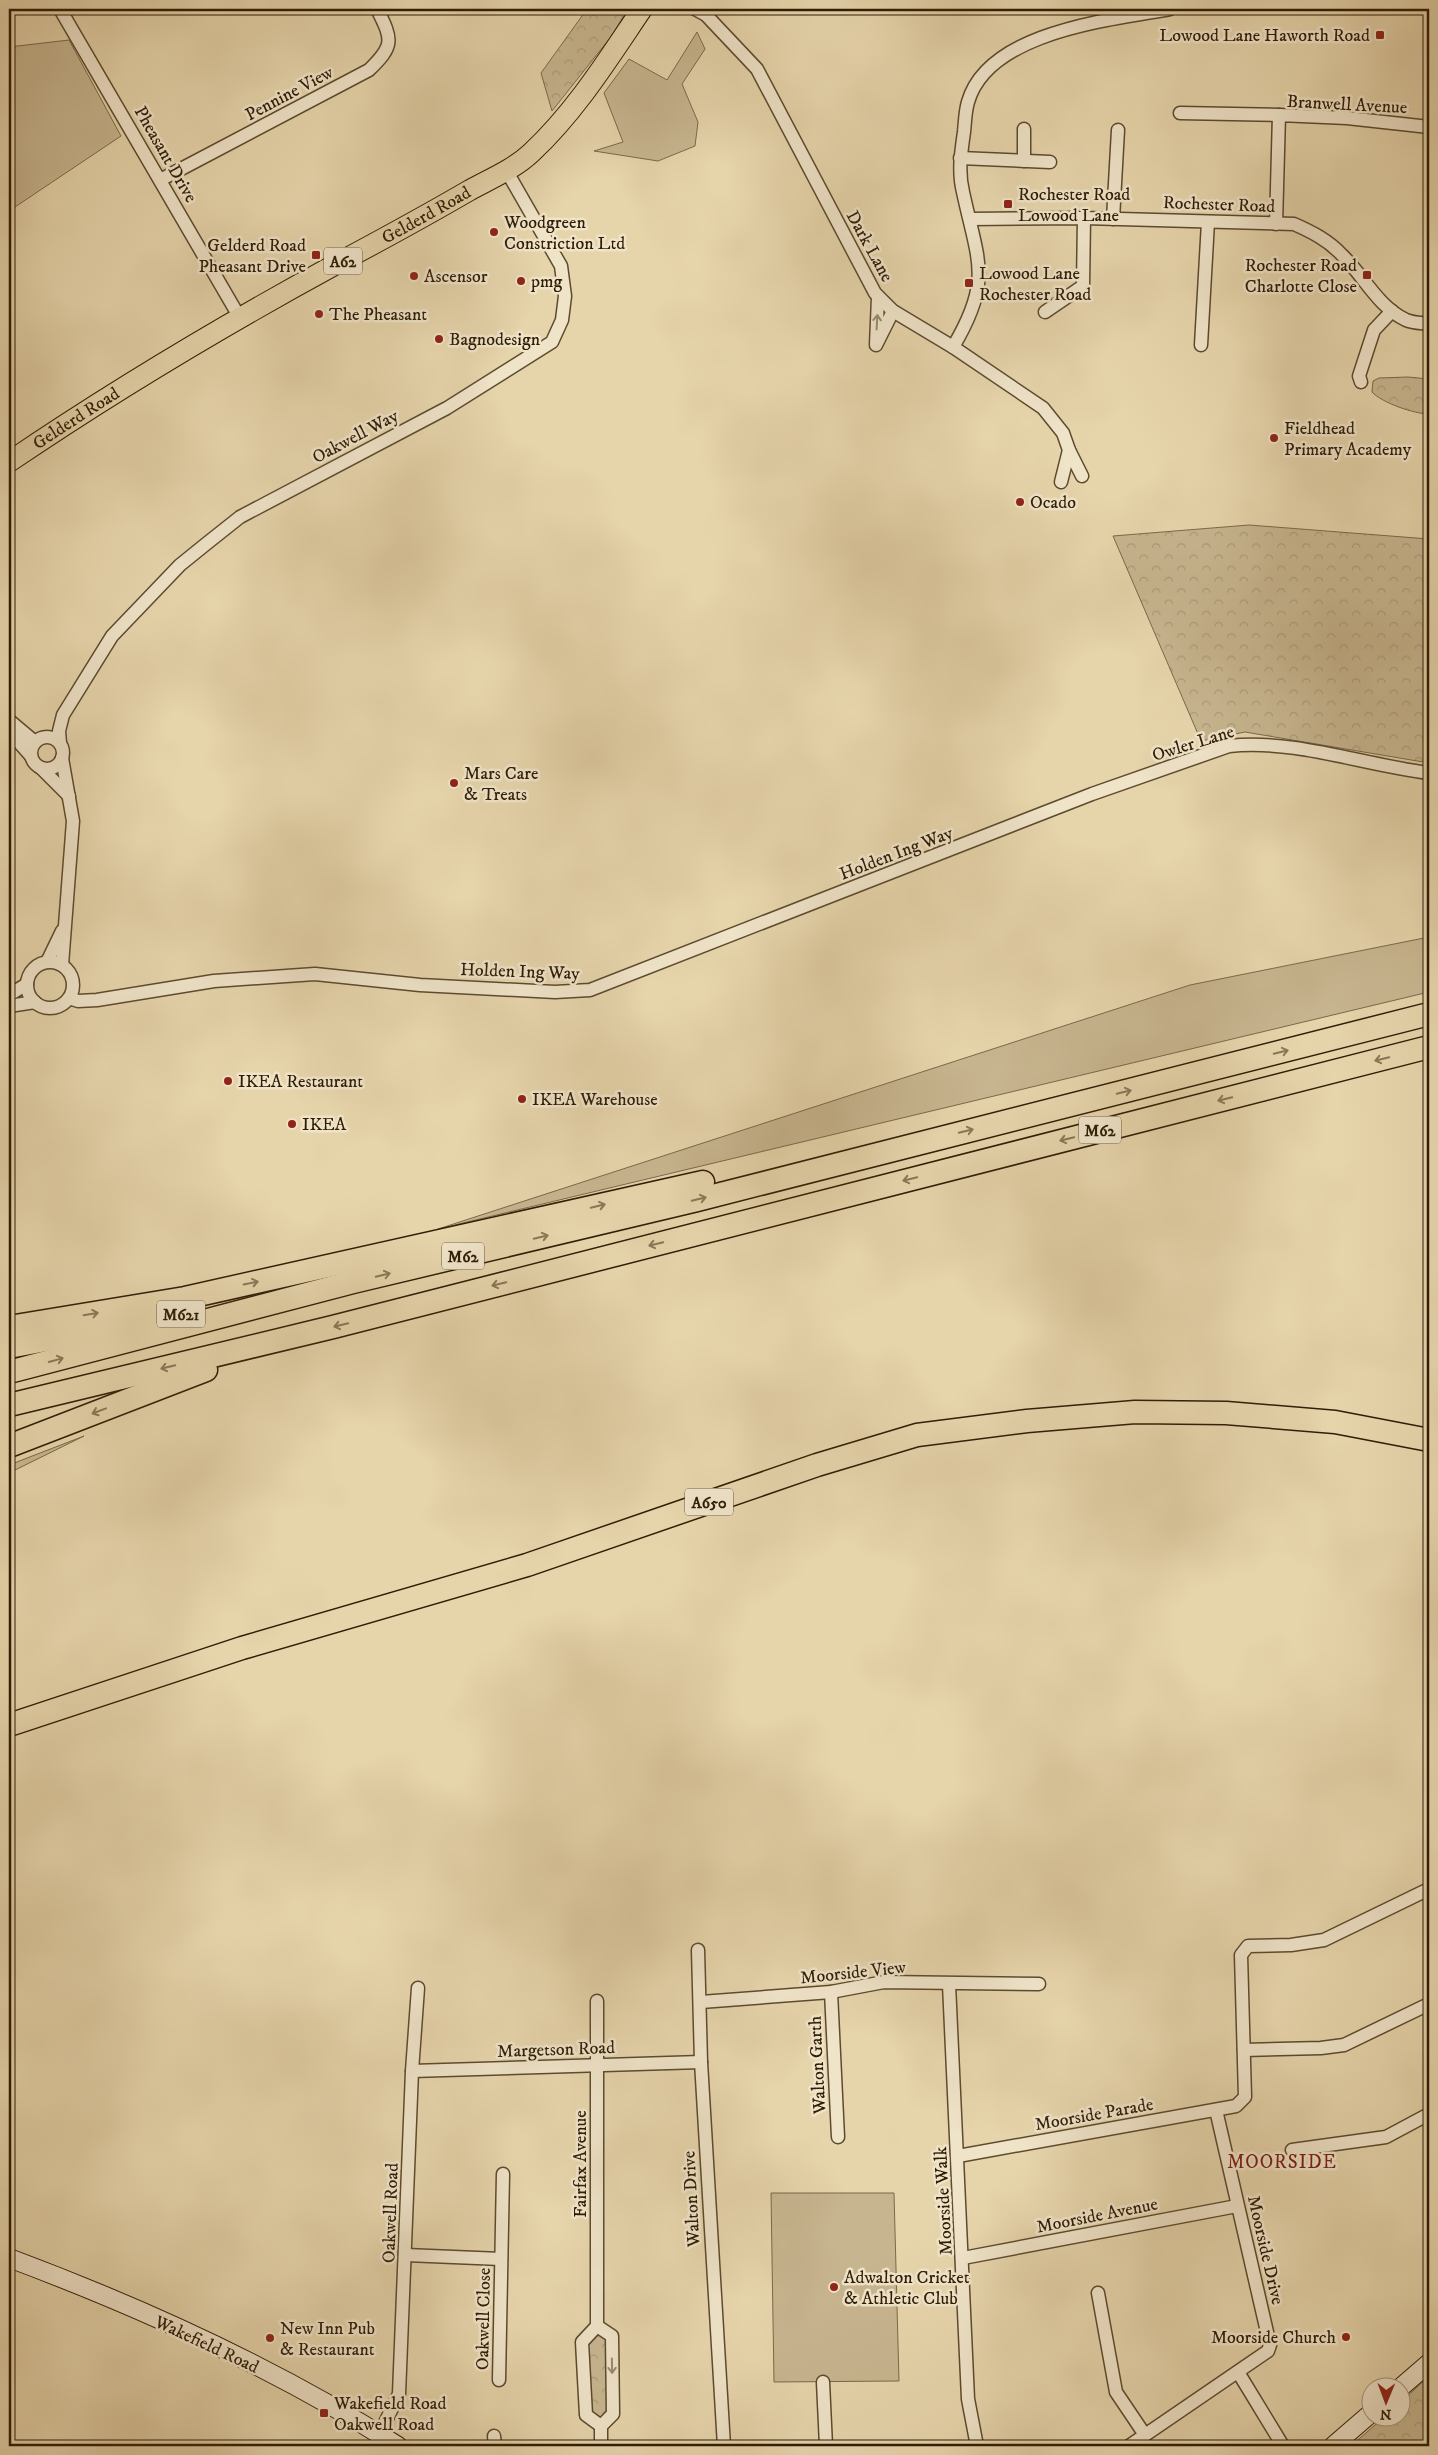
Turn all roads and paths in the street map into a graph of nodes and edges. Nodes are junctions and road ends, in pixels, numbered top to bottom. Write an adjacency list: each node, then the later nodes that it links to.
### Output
1 (60, 9): 16 (street, Pheasant Drive)
2 (377, 9): 16 (street, Pennine View)
3 (642, 9): 15 (main road, Gelderd Road / A62)
4 (1170, 9): 6 (street)
5 (703, 11): 22 (street, Dark Lane)
6 (1107, 14): 12 (street)
7 (1180, 113): 8 (street)
8 (1279, 116): 9 (street, Branwell Avenue); 21 (street, Branwell Avenue)
9 (1429, 126)
10 (1024, 129): 13 (street)
11 (1118, 130): 19 (street)
12 (960, 158): 13 (street); 18 (street)
13 (1024, 160): 14 (street)
14 (1050, 162)
15 (506, 170): 26 (main road, Gelderd Road / A62); 35 (street, Oakwell Way)
16 (162, 179): 26 (street, Pheasant Drive)
17 (1084, 218): 18 (street, Rochester Road); 19 (street, Rochester Road); 25 (street)
18 (970, 219): 29 (street)
19 (1113, 219): 20 (street, Rochester Road)
20 (1208, 222): 21 (street, Rochester Road); 28 (street)
21 (1276, 224): 24 (street, Rochester Road)
22 (878, 297): 23 (street, Dark Lane); 23 (street, one-way to 22)
23 (893, 311): 29 (street, Dark Lane)
24 (1392, 311): 27 (street, Rochester Road); 30 (street)
25 (1045, 312)
26 (240, 318): 32 (main road, Gelderd Road / A62)
27 (1429, 324)
28 (1201, 345)
29 (953, 347): 31 (street, Dark Lane)
30 (1361, 382)
31 (1069, 450): 33 (street, Dark Lane); 34 (street)
32 (9, 462)
33 (1082, 476)
34 (1061, 482)
35 (63, 715): 37 (street, Oakwell Way); 38 (street, Oakwell Way)
36 (9, 720): 37 (street); 39 (street)
37 (39, 739): 38 (street); 39 (street)
38 (60, 743): 40 (street)
39 (31, 756): 41 (street)
40 (62, 758): 41 (street); 43 (street)
41 (41, 768): 43 (street)
42 (1429, 772): 44 (street, Owler Lane)
43 (69, 796): 45 (street)
44 (977, 841): 52 (street, Holden Ing Way)
45 (65, 925): 46 (street); 47 (street)
46 (47, 962): 47 (street); 48 (street)
47 (62, 965): 49 (street)
48 (28, 984): 50 (street); 53 (street)
49 (73, 984): 51 (street); 52 (street)
50 (9, 995)
51 (69, 998): 52 (street, Holden Ing Way); 53 (street, Holden Ing Way)
52 (97, 1000)
53 (35, 1002): 54 (street, Holden Ing Way)
54 (9, 1006)
55 (1429, 1014): 57 (highway, M62, one-way to 55)
56 (1429, 1047): 60 (highway, M62, one-way to 60)
57 (919, 1143): 58 (highway, M62, one-way to 57); 59 (highway, M62, one-way to 57)
58 (353, 1282): 61 (highway, M621); 62 (highway, M62, one-way to 58)
59 (9, 1327)
60 (284, 1339): 63 (highway, M62, one-way to 63); 65 (highway, one-way to 65)
61 (9, 1347)
62 (9, 1372)
63 (9, 1406)
64 (1429, 1440): 66 (highway, A650)
65 (9, 1446)
66 (9, 1725)
67 (1429, 1889): 76 (street)
68 (698, 1950): 74 (street, Walton Drive)
69 (949, 1984): 70 (street, Moorside View); 72 (street, Moorside View); 84 (street, Moorside Walk)
70 (1039, 1984)
71 (418, 1988): 79 (street, Oakwell Road)
72 (830, 1992): 74 (street, Moorside View); 82 (street, Walton Garth)
73 (597, 2001): 78 (street, Fairfax Avenue)
74 (701, 2002): 77 (street, Walton Drive)
75 (1429, 2004): 76 (street)
76 (1244, 2050): 80 (street, Moorside Parade)
77 (701, 2062): 78 (street, Margetson Road); 104 (street, Walton Drive)
78 (597, 2066): 79 (street, Margetson Road); 92 (street, Fairfax Avenue)
79 (412, 2071): 87 (street, Oakwell Road)
80 (1216, 2110): 84 (street, Moorside Parade); 86 (street, Moorside Drive)
81 (1429, 2114): 83 (street)
82 (838, 2137)
83 (1292, 2150)
84 (958, 2156): 89 (street, Moorside Walk)
85 (503, 2174): 90 (street, Oakwell Close)
86 (1237, 2206): 89 (street, Moorside Avenue); 94 (street, Moorside Drive)
87 (406, 2255): 90 (street, Oakwell Close); 100 (street, Oakwell Road)
88 (9, 2258): 100 (main road, Wakefield Road)
89 (963, 2258): 106 (street, Moorside Walk)
90 (501, 2259): 96 (street, Oakwell Close)
91 (1098, 2293): 101 (street)
92 (597, 2326): 99 (street, one-way to 99); 99 (street)
93 (1429, 2363): 95 (main road)
94 (1238, 2372): 101 (street, Moorside Drive); 108 (street)
95 (1410, 2379)
96 (499, 2380)
97 (823, 2382): 105 (street)
98 (1360, 2423): 109 (main road)
99 (601, 2426): 103 (street)
100 (379, 2434): 102 (main road, Wakefield Road)
101 (1144, 2435): 107 (street, Moorside Drive)
102 (398, 2446)
103 (601, 2446)
104 (724, 2446)
105 (826, 2446)
106 (977, 2446)
107 (1129, 2446)
108 (1283, 2446)
109 (1333, 2446)

